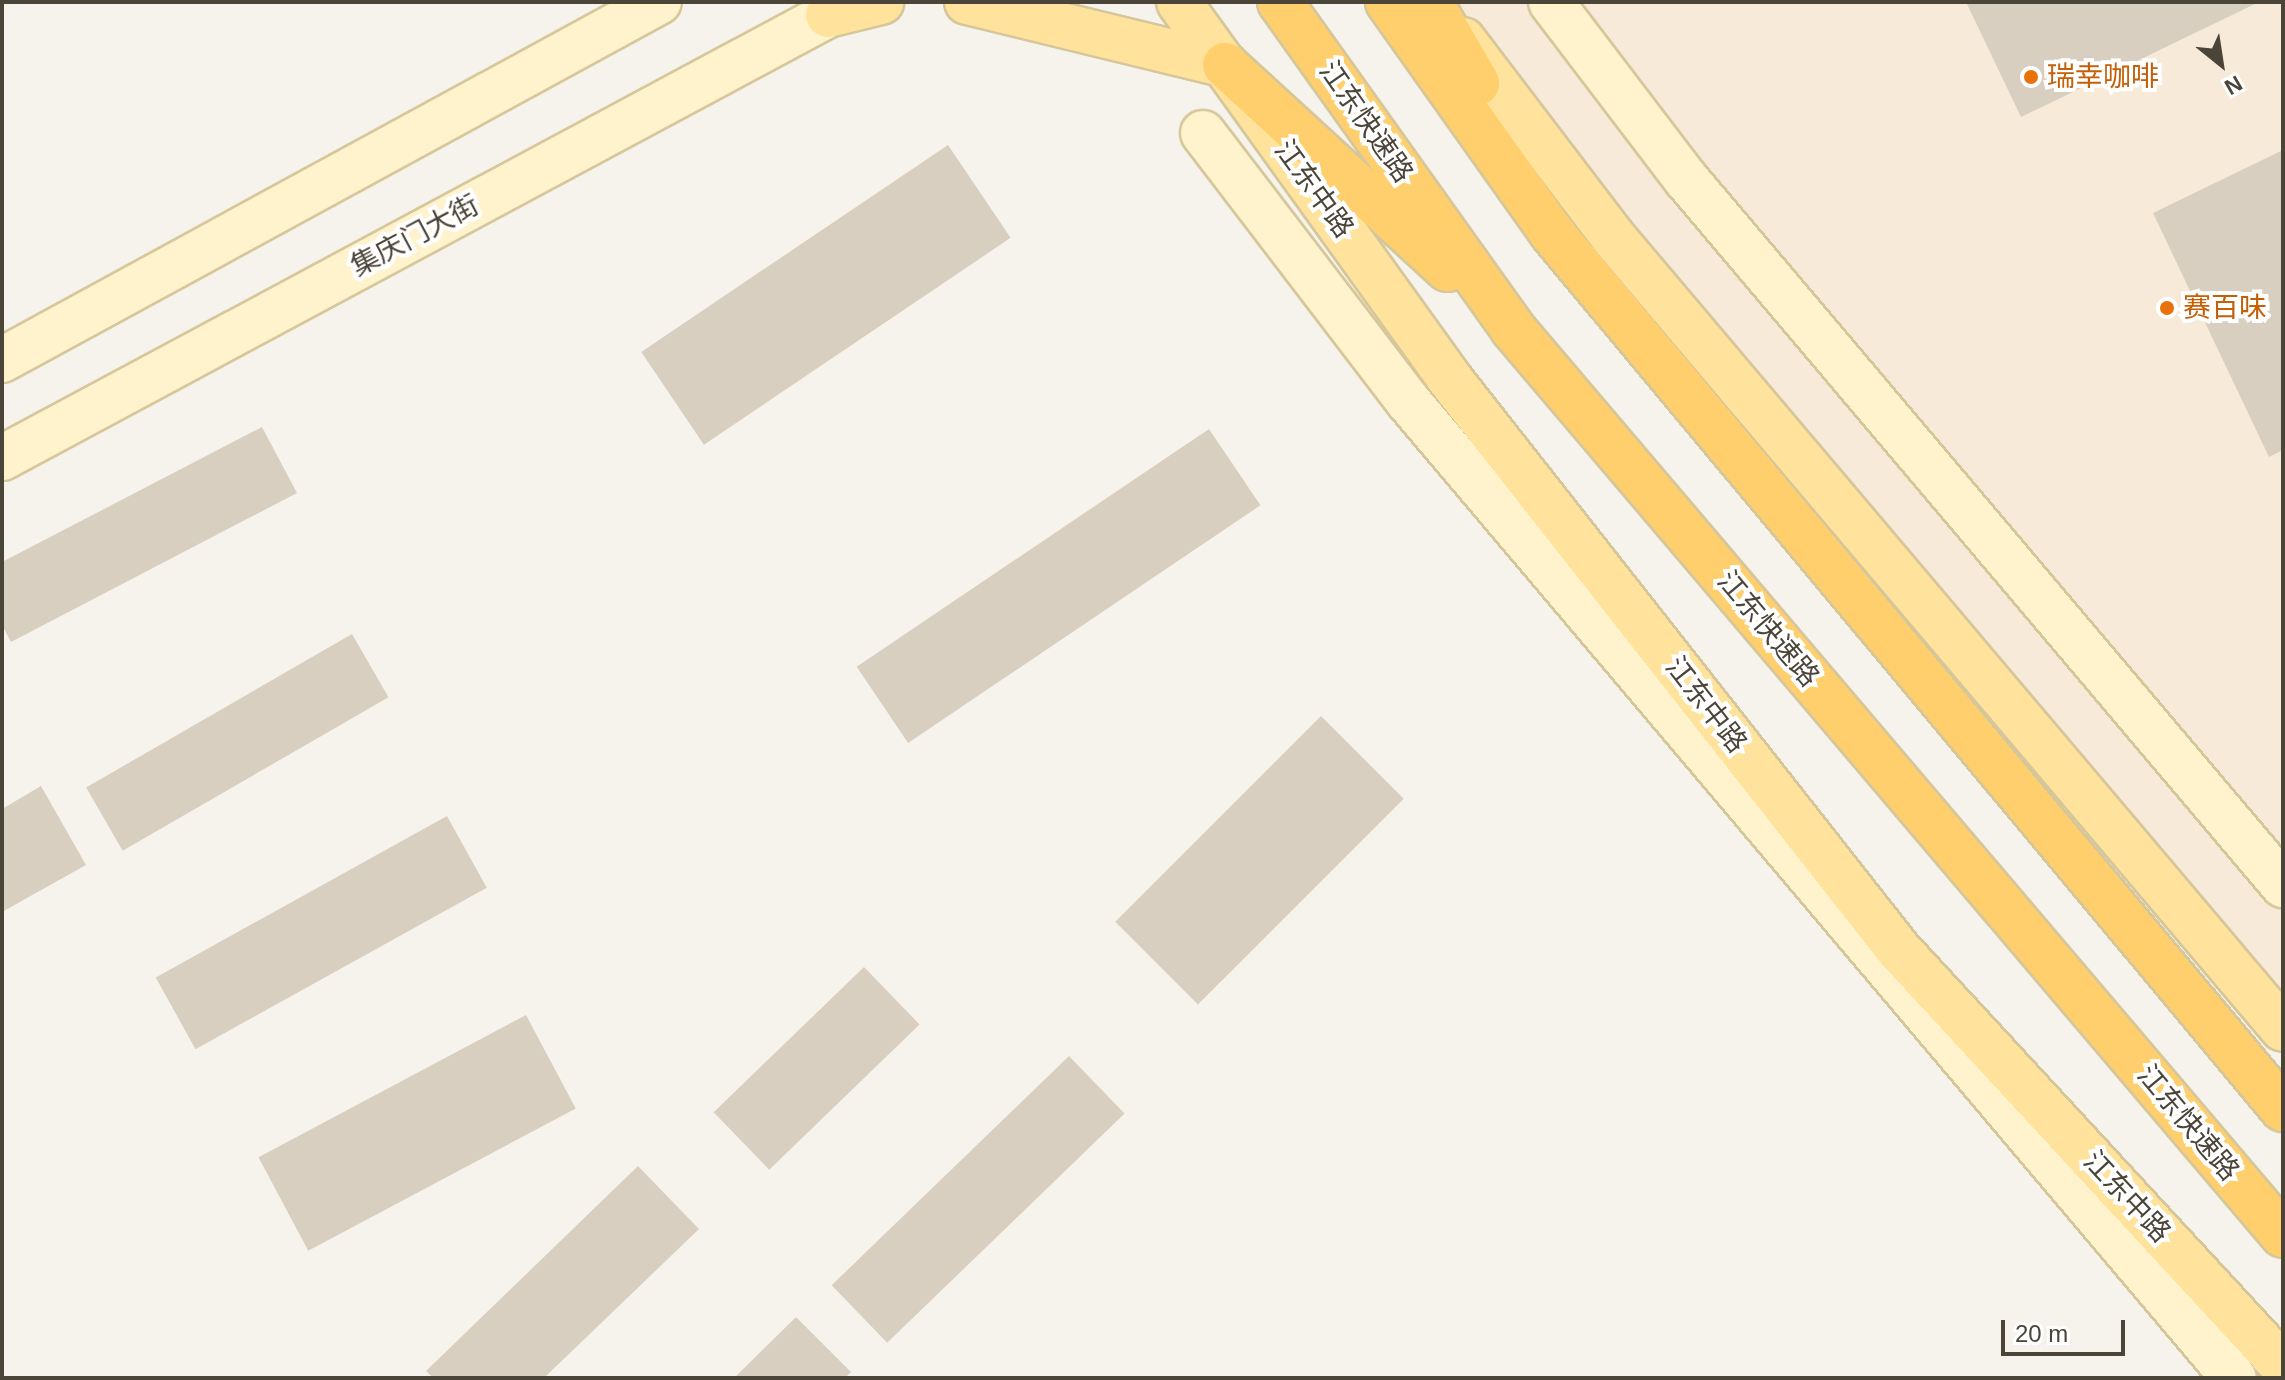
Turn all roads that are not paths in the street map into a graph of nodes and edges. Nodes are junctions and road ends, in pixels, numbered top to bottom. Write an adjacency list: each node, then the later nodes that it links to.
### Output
1 (659, 2): 14 (street)
2 (881, 2): 9 (main road)
3 (967, 2): 10 (main road)
4 (1179, 2): 10 (main road, 江东中路)
5 (1280, 2): 13 (highway, 江东快速路)
6 (1388, 2): 12 (highway)
7 (1432, 2): 12 (highway); 17 (main road)
8 (1551, 2): 16 (street)
9 (828, 15): 15 (street, 集庆门大街)
10 (1225, 65): 13 (highway); 20 (main road, 江东中路)
11 (1203, 133): 21 (street, 江东中路)
12 (1591, 278): 18 (highway)
13 (1513, 329): 19 (highway, 江东快速路)
14 (2, 360)
15 (2, 458)
16 (2283, 885)
17 (2283, 1029)
18 (2283, 1109)
19 (2283, 1235)
20 (2283, 1366)
21 (2234, 1378)

